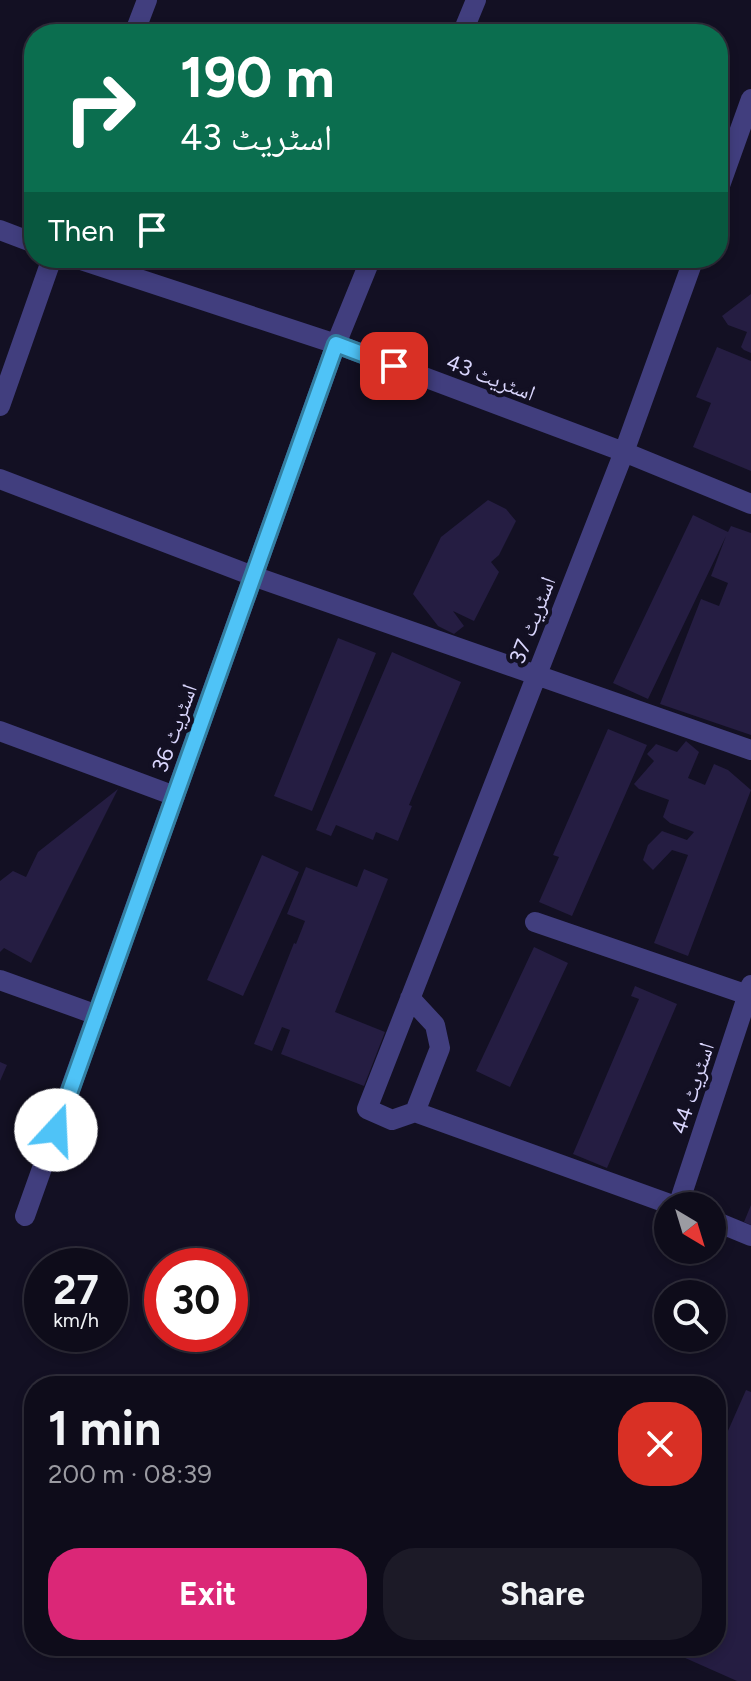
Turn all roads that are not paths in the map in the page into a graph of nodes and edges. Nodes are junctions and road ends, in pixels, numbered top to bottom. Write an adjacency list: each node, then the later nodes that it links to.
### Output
1 (147, 0): 3 (street)
2 (476, 0): 4 (street)
3 (138, 24)
4 (466, 24)
5 (751, 99): 6 (street)
6 (728, 163)
7 (0, 230): 8 (street)
8 (24, 239)
9 (48, 268): 14 (street)
10 (105, 268): 13 (street, اسٹریٹ 43)
11 (367, 268): 13 (street, اسٹریٹ 36)
12 (690, 268): 15 (street, اسٹریٹ 37)
13 (336, 344): 15 (street, اسٹریٹ 43); 18 (street, اسٹریٹ 36)
14 (0, 406)
15 (624, 452): 17 (street, اسٹریٹ 43); 19 (street, اسٹریٹ 37)
16 (0, 479): 18 (street)
17 (751, 504)
18 (253, 576): 19 (street); 22 (street, اسٹریٹ 36)
19 (536, 676): 21 (street); 26 (street, اسٹریٹ 37)
20 (0, 731): 22 (street)
21 (751, 750)
22 (175, 796): 27 (street, اسٹریٹ 36)
23 (535, 922): 25 (street)
24 (0, 980): 27 (street)
25 (750, 992): 29 (street, اسٹریٹ 44)
26 (410, 998): 28 (street); 28 (street, اسٹریٹ 37)
27 (97, 1015): 31 (street, اسٹریٹ 36)
28 (415, 1112): 30 (street)
29 (681, 1192)
30 (654, 1198)
31 (25, 1216)
32 (726, 1226): 33 (street)
33 (751, 1236)

